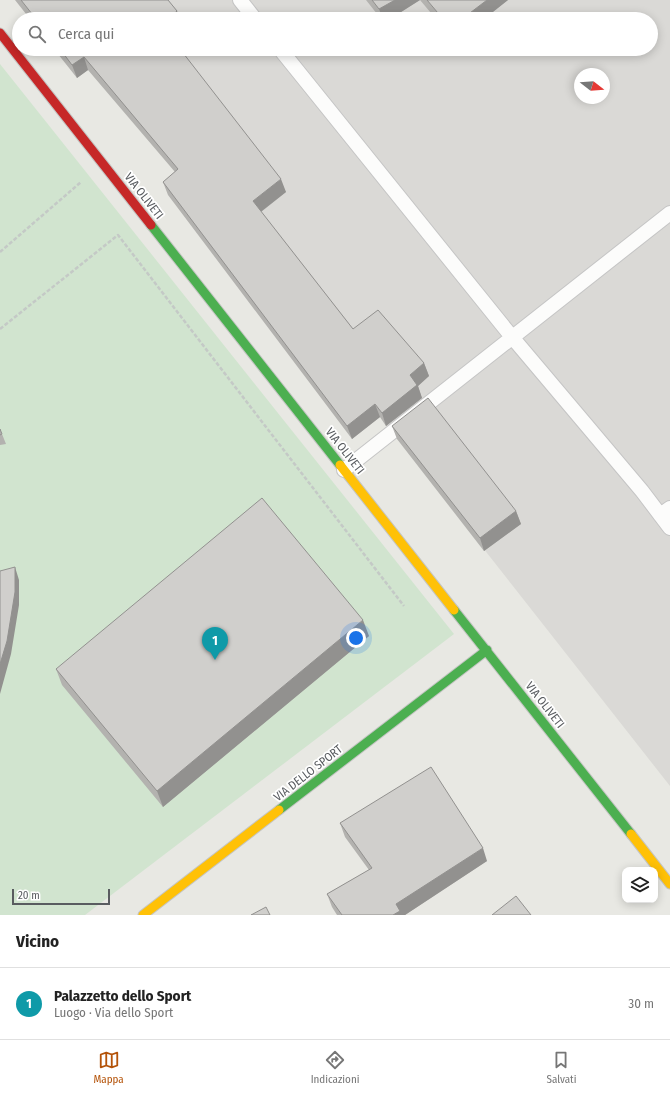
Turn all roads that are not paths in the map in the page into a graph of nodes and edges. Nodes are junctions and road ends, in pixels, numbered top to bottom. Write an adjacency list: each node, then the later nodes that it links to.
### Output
1 (240, 0): 2 (lane)
2 (250, 12)
3 (0, 33): 4 (main road, VIA OLIVETI)
4 (12, 48)
5 (18, 56): 9 (main road, VIA OLIVETI)
6 (286, 56): 8 (lane)
7 (670, 213): 8 (lane)
8 (512, 337): 9 (lane); 10 (lane)
9 (344, 470): 12 (main road, VIA OLIVETI)
10 (665, 512): 11 (lane)
11 (670, 528)
12 (487, 650): 13 (main road, VIA OLIVETI); 14 (main road, VIA DELLO SPORT)
13 (670, 884)
14 (145, 914)

